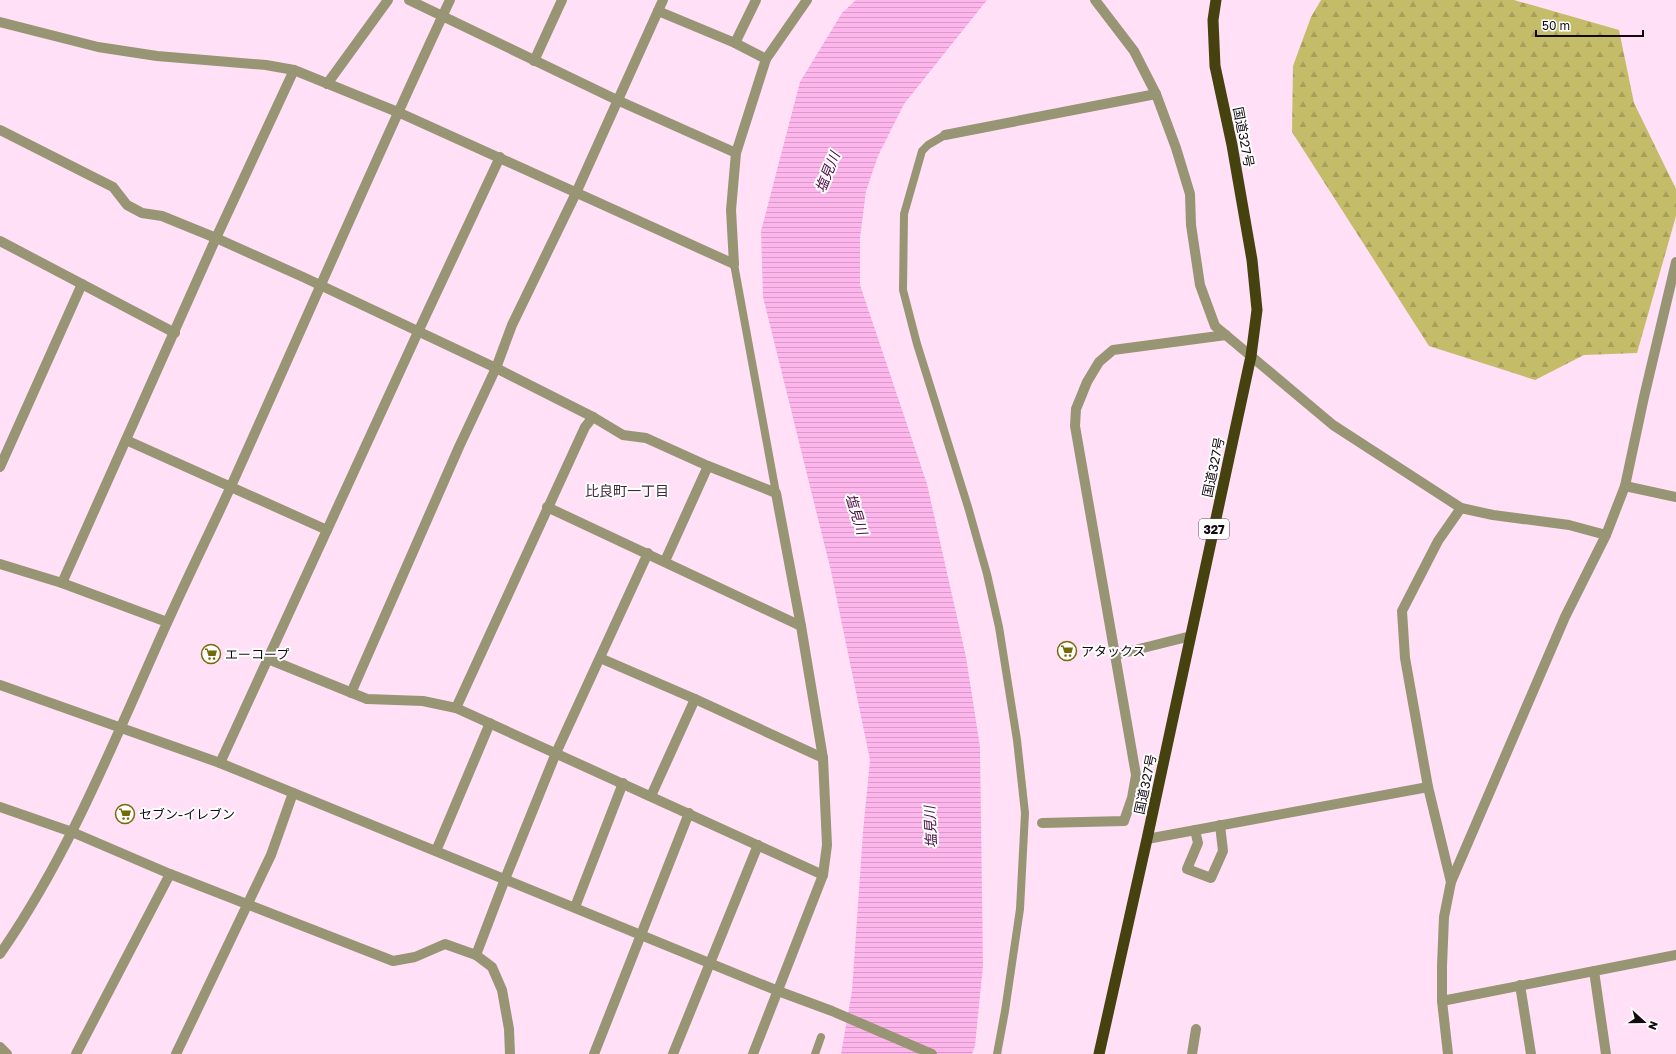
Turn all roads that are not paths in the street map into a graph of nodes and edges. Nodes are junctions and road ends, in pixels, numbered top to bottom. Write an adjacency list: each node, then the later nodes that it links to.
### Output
1 (388, 0): 17 (street)
2 (409, 0): 11 (street)
3 (450, 0): 11 (street)
4 (562, 0): 15 (street)
5 (663, 0): 10 (street)
6 (756, 0): 13 (street)
7 (807, 0): 14 (street)
8 (1095, 0): 18 (street)
9 (1216, 0): 35 (highway, 国道327号 / 327)
10 (658, 11): 13 (street); 19 (street)
11 (442, 17): 15 (street); 20 (street)
12 (0, 22): 16 (street)
13 (735, 43): 14 (street)
14 (766, 59): 23 (street)
15 (534, 61): 19 (street)
16 (294, 70): 17 (street); 26 (street)
17 (327, 84): 20 (street)
18 (1156, 94): 22 (street); 34 (street)
19 (617, 100): 23 (street); 25 (street)
20 (400, 112): 24 (street); 31 (street)
21 (0, 130): 26 (street)
22 (945, 135): 108 (lane)
23 (736, 153): 29 (street)
24 (500, 157): 25 (street); 32 (street)
25 (576, 193): 29 (street); 36 (street)
26 (216, 238): 31 (street); 33 (street)
27 (0, 241): 30 (street)
28 (1676, 262): 42 (street)
29 (734, 264): 43 (lane)
30 (82, 284): 33 (street); 40 (street)
31 (320, 286): 32 (street); 41 (street)
32 (418, 332): 36 (street); 47 (street)
33 (175, 333): 38 (street)
34 (1226, 335): 35 (street); 56 (street)
35 (1251, 356): 46 (street); 55 (highway, 国道327号 / 327)
36 (496, 368): 37 (street); 60 (street)
37 (593, 417): 39 (street); 45 (street)
38 (126, 440): 41 (street); 52 (street)
39 (708, 466): 43 (street); 50 (street)
40 (0, 468)
41 (231, 486): 47 (street); 53 (street)
42 (1625, 486): 44 (street); 48 (street)
43 (776, 494): 54 (street)
44 (1676, 497)
45 (547, 507): 49 (street); 62 (street)
46 (1461, 508): 48 (street); 69 (street)
47 (327, 530): 58 (street)
48 (1606, 535): 84 (street)
49 (648, 553): 50 (street); 57 (street)
50 (665, 561): 54 (street)
51 (0, 564): 52 (street)
52 (62, 583): 53 (street)
53 (167, 622): 64 (street)
54 (801, 626): 66 (street)
55 (1191, 636): 56 (street); 78 (highway, 国道327号 / 327)
56 (1115, 655): 74 (street)
57 (600, 658): 61 (street); 65 (street)
58 (268, 659): 60 (street); 67 (street)
59 (0, 685): 64 (street)
60 (351, 693): 62 (street)
61 (695, 699): 66 (street); 71 (street)
62 (456, 708): 63 (street)
63 (490, 723): 65 (street); 80 (street)
64 (121, 728): 67 (street); 77 (street)
65 (556, 753): 68 (street); 83 (street)
66 (822, 758): 82 (street)
67 (220, 763): 70 (street)
68 (623, 783): 71 (street); 86 (street)
69 (1428, 786): 75 (street); 84 (street)
70 (293, 793): 80 (street); 85 (street)
71 (651, 796): 73 (street)
72 (0, 807): 77 (street)
73 (689, 813): 79 (street); 87 (street)
74 (1042, 823)
75 (1220, 825): 76 (street); 76 (street)
76 (1195, 830): 78 (street)
77 (72, 832): 81 (street); 88 (street)
78 (1147, 839): 109 (highway, 国道327号 / 327)
79 (758, 845): 82 (street); 91 (street)
80 (436, 851): 83 (street)
81 (170, 874): 85 (street); 100 (street)
82 (823, 874): 94 (street)
83 (505, 879): 86 (street); 89 (street)
84 (1451, 882): 95 (street)
85 (248, 904): 89 (street); 101 (street)
86 (575, 907): 87 (street)
87 (642, 934): 91 (street); 103 (street)
88 (0, 954)
89 (476, 955): 102 (street)
90 (1676, 955): 92 (street)
91 (710, 963): 94 (street); 104 (street)
92 (1594, 971): 93 (street); 113 (street)
93 (1520, 986): 95 (street); 112 (street)
94 (778, 991): 105 (street); 107 (street)
95 (1442, 1001): 111 (street)
96 (1196, 1029): 110 (street)
97 (821, 1037): 106 (lane)
98 (0, 1047): 99 (street)
99 (7, 1054)
100 (76, 1054)
101 (176, 1054)
102 (510, 1054)
103 (594, 1054)
104 (673, 1054)
105 (753, 1054)
106 (815, 1054)
107 (932, 1054)
108 (997, 1054)
109 (1099, 1054)
110 (1192, 1054)
111 (1448, 1054)
112 (1531, 1054)
113 (1606, 1054)

